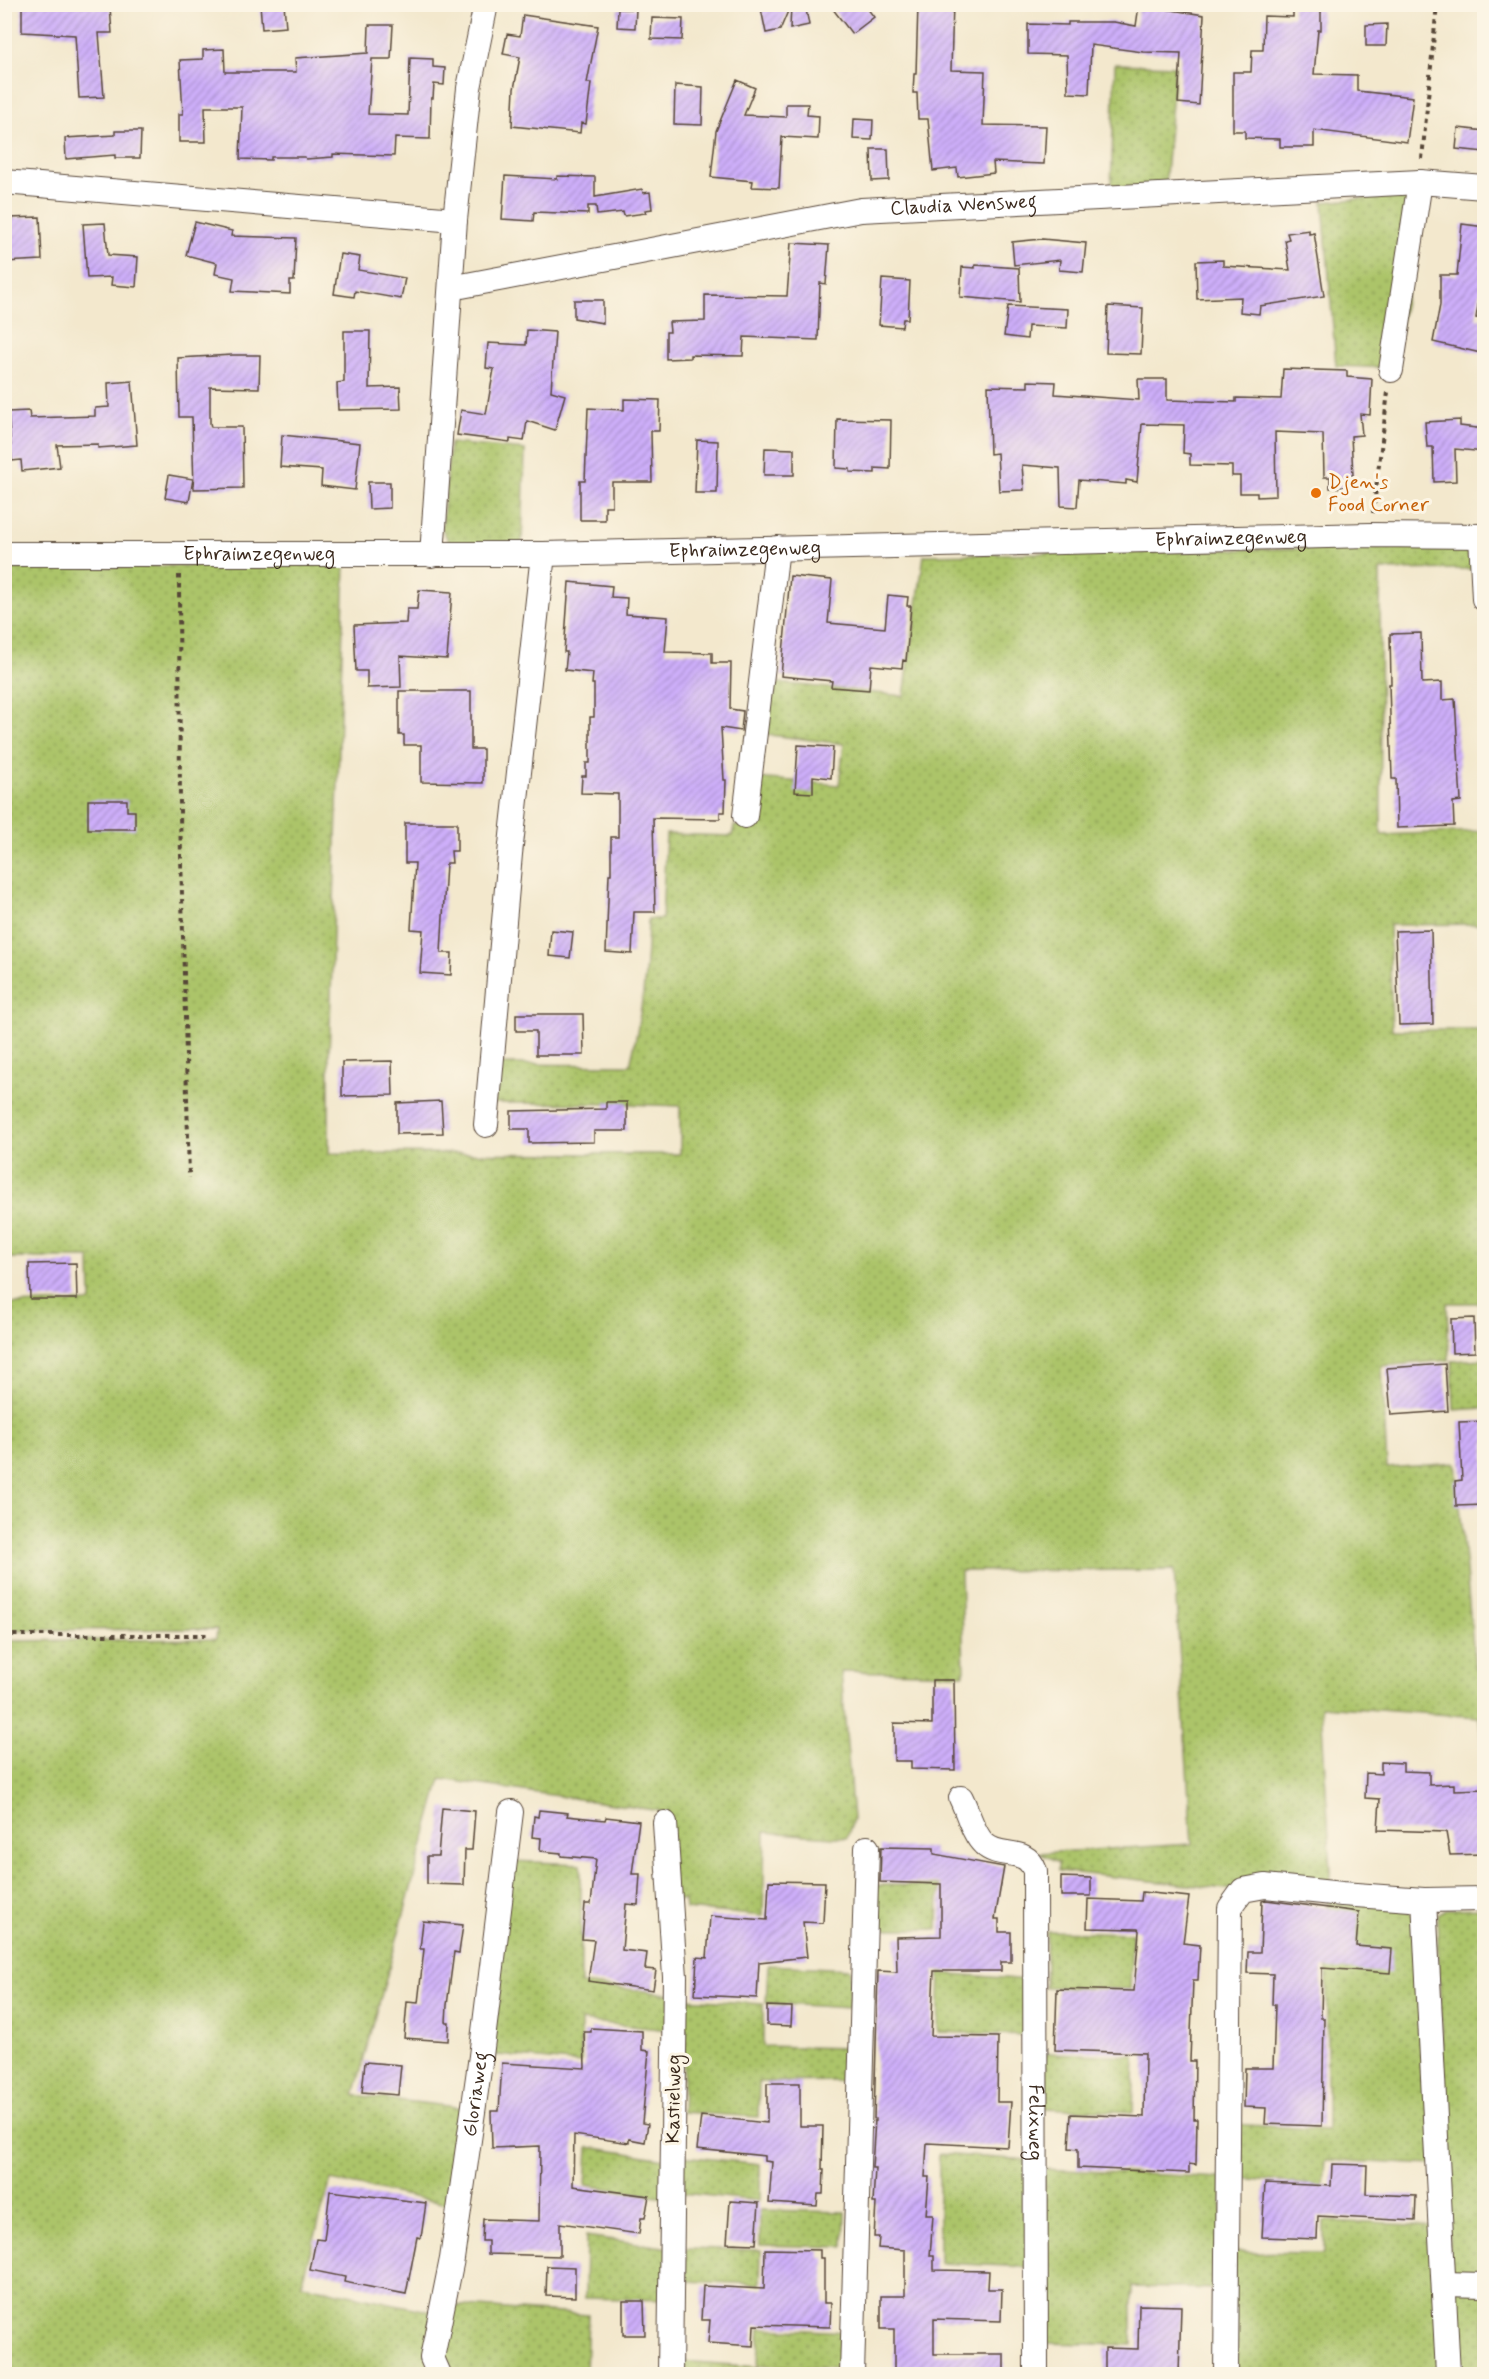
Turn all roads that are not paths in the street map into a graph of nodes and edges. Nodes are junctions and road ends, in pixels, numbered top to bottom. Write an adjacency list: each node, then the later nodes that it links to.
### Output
1 (486, 4): 5 (street)
2 (4, 182): 5 (street)
3 (1420, 182): 4 (street, Claudia Wensweg); 6 (street, Claudia Wensweg); 7 (street)
4 (1485, 187)
5 (455, 220): 6 (street)
6 (451, 288): 12 (street)
7 (1391, 370)
8 (1483, 536): 9 (street, Ephraimzegenweg); 13 (street)
9 (777, 548): 11 (street, Ephraimzegenweg); 14 (street)
10 (4, 554): 12 (street, Ephraimzegenweg)
11 (543, 554): 12 (street, Ephraimzegenweg); 15 (street)
12 (432, 555)
13 (1485, 600)
14 (744, 816)
15 (486, 1125)
16 (961, 1798): 27 (street, Felixweg)
17 (511, 1812): 24 (street, Gloriaweg)
18 (665, 1823): 25 (street, Kastielweg)
19 (867, 1848): 26 (street)
20 (1485, 1899): 21 (street)
21 (1424, 1900): 22 (street); 28 (street)
22 (1444, 2284): 23 (street); 29 (street)
23 (1485, 2285)
24 (439, 2374)
25 (670, 2374)
26 (852, 2374)
27 (1036, 2374)
28 (1226, 2374)
29 (1448, 2374)

